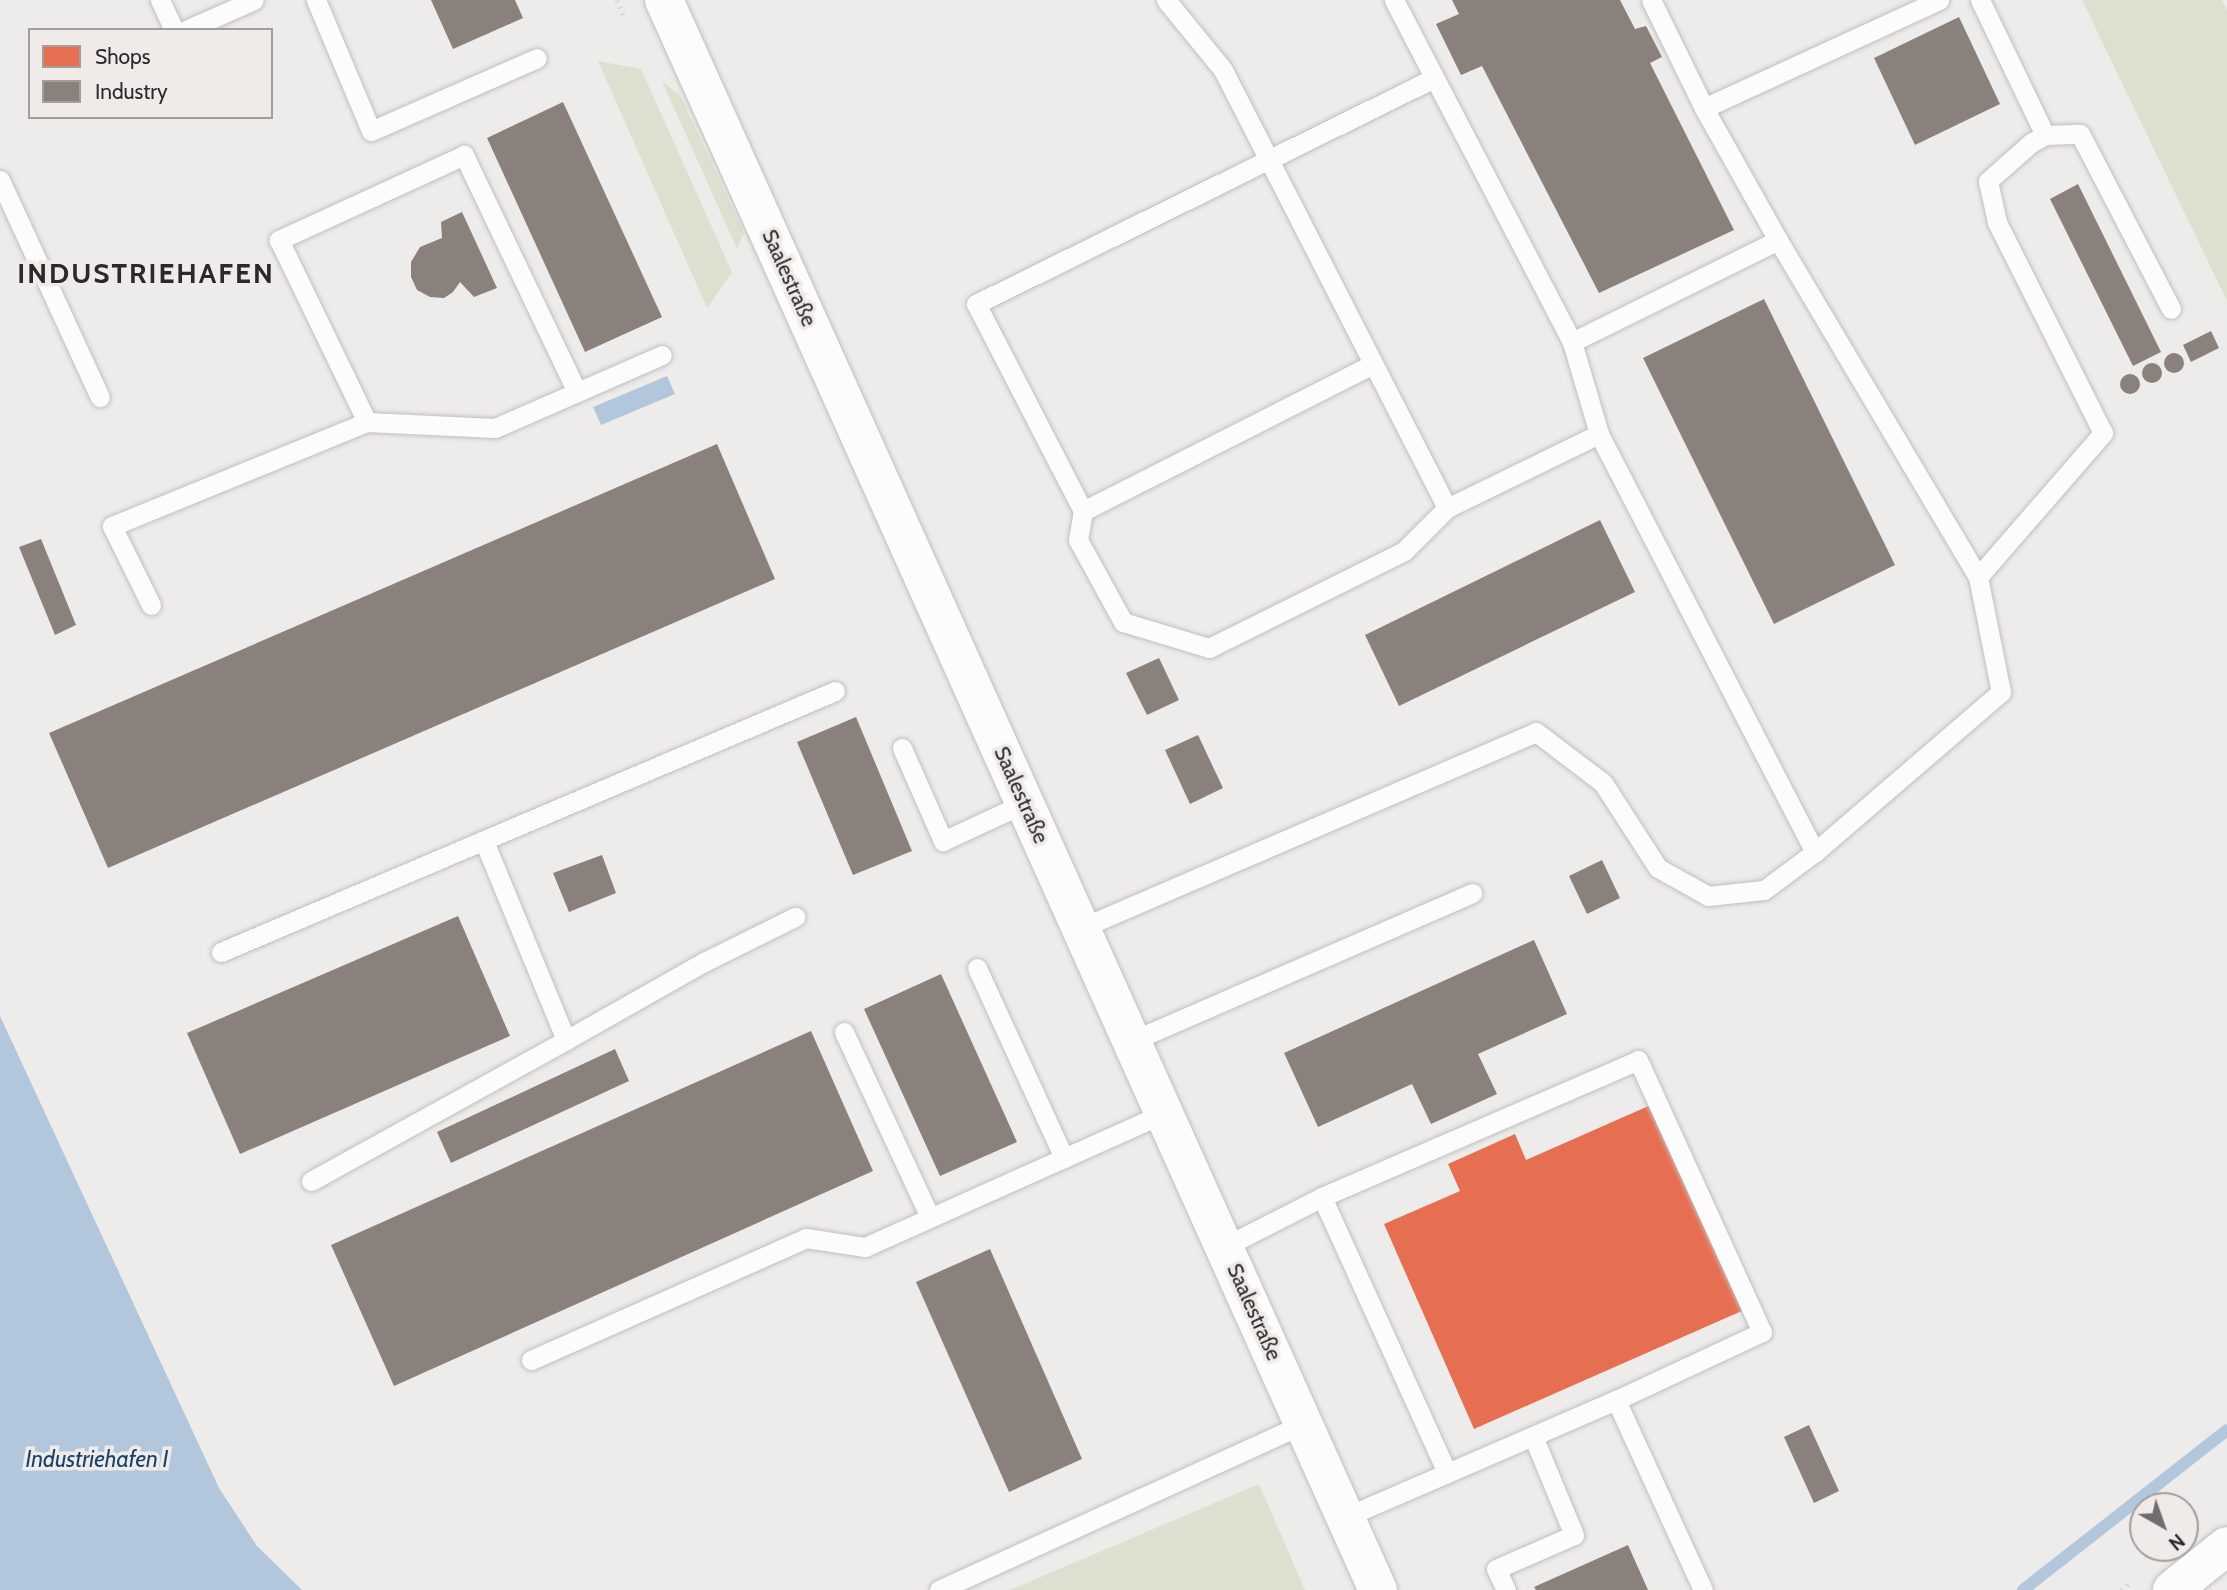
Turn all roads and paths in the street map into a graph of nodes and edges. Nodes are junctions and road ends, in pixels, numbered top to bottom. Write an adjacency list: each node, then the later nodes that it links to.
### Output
1 (160, 0): 10 (lane)
2 (254, 0): 11 (lane)
3 (316, 0): 12 (lane)
4 (664, 0): 33 (main road, Saalestraße)
5 (1166, 0): 16 (lane)
6 (1394, 0): 13 (lane)
7 (1651, 0): 14 (lane)
8 (1939, 0): 14 (lane)
9 (1980, 0): 15 (lane)
10 (173, 28)
11 (191, 28)
12 (537, 58)
13 (1434, 78): 16 (lane); 20 (lane)
14 (1704, 108): 18 (lane)
15 (2045, 135): 19 (lane); 29 (lane)
16 (1269, 158): 22 (lane); 28 (lane)
17 (0, 180): 24 (lane)
18 (1778, 240): 20 (lane); 29 (lane)
19 (2171, 309)
20 (1572, 342): 26 (lane)
21 (662, 355): 23 (lane)
22 (1373, 364): 27 (lane); 28 (lane)
23 (577, 392): 25 (lane); 25 (lane)
24 (100, 397)
25 (367, 422): 30 (lane)
26 (1599, 434): 27 (lane); 35 (lane)
27 (1447, 508): 28 (lane)
28 (1083, 511)
29 (1978, 577): 35 (lane)
30 (151, 605)
31 (835, 691): 34 (lane)
32 (902, 748): 33 (lane)
33 (1025, 803): 38 (main road, Saalestraße)
34 (484, 841): 39 (lane); 42 (lane)
35 (1815, 852): 38 (lane)
36 (1472, 893): 43 (lane)
37 (796, 917): 42 (lane)
38 (1081, 928): 43 (main road, Saalestraße)
39 (221, 952)
40 (977, 968): 45 (lane)
41 (844, 1032): 48 (lane)
42 (566, 1040): 46 (lane)
43 (1132, 1041): 44 (main road, Saalestraße)
44 (1164, 1113): 45 (lane); 49 (main road, Saalestraße)
45 (1064, 1158): 48 (lane)
46 (311, 1181)
47 (1322, 1197): 49 (lane); 51 (lane); 54 (lane)
48 (930, 1217): 50 (lane)
49 (1224, 1247): 52 (main road, Saalestraße)
50 (531, 1360)
51 (1616, 1400): 53 (lane); 60 (lane)
52 (1304, 1424): 55 (main road, Saalestraße); 57 (lane)
53 (1533, 1436): 54 (lane); 59 (lane)
54 (1447, 1473): 55 (lane)
55 (1346, 1517): 58 (main road, Saalestraße)
56 (2227, 1546): 61 (main road)
57 (939, 1590)
58 (1378, 1590)
59 (1506, 1590)
60 (1703, 1590)
61 (2172, 1590)

